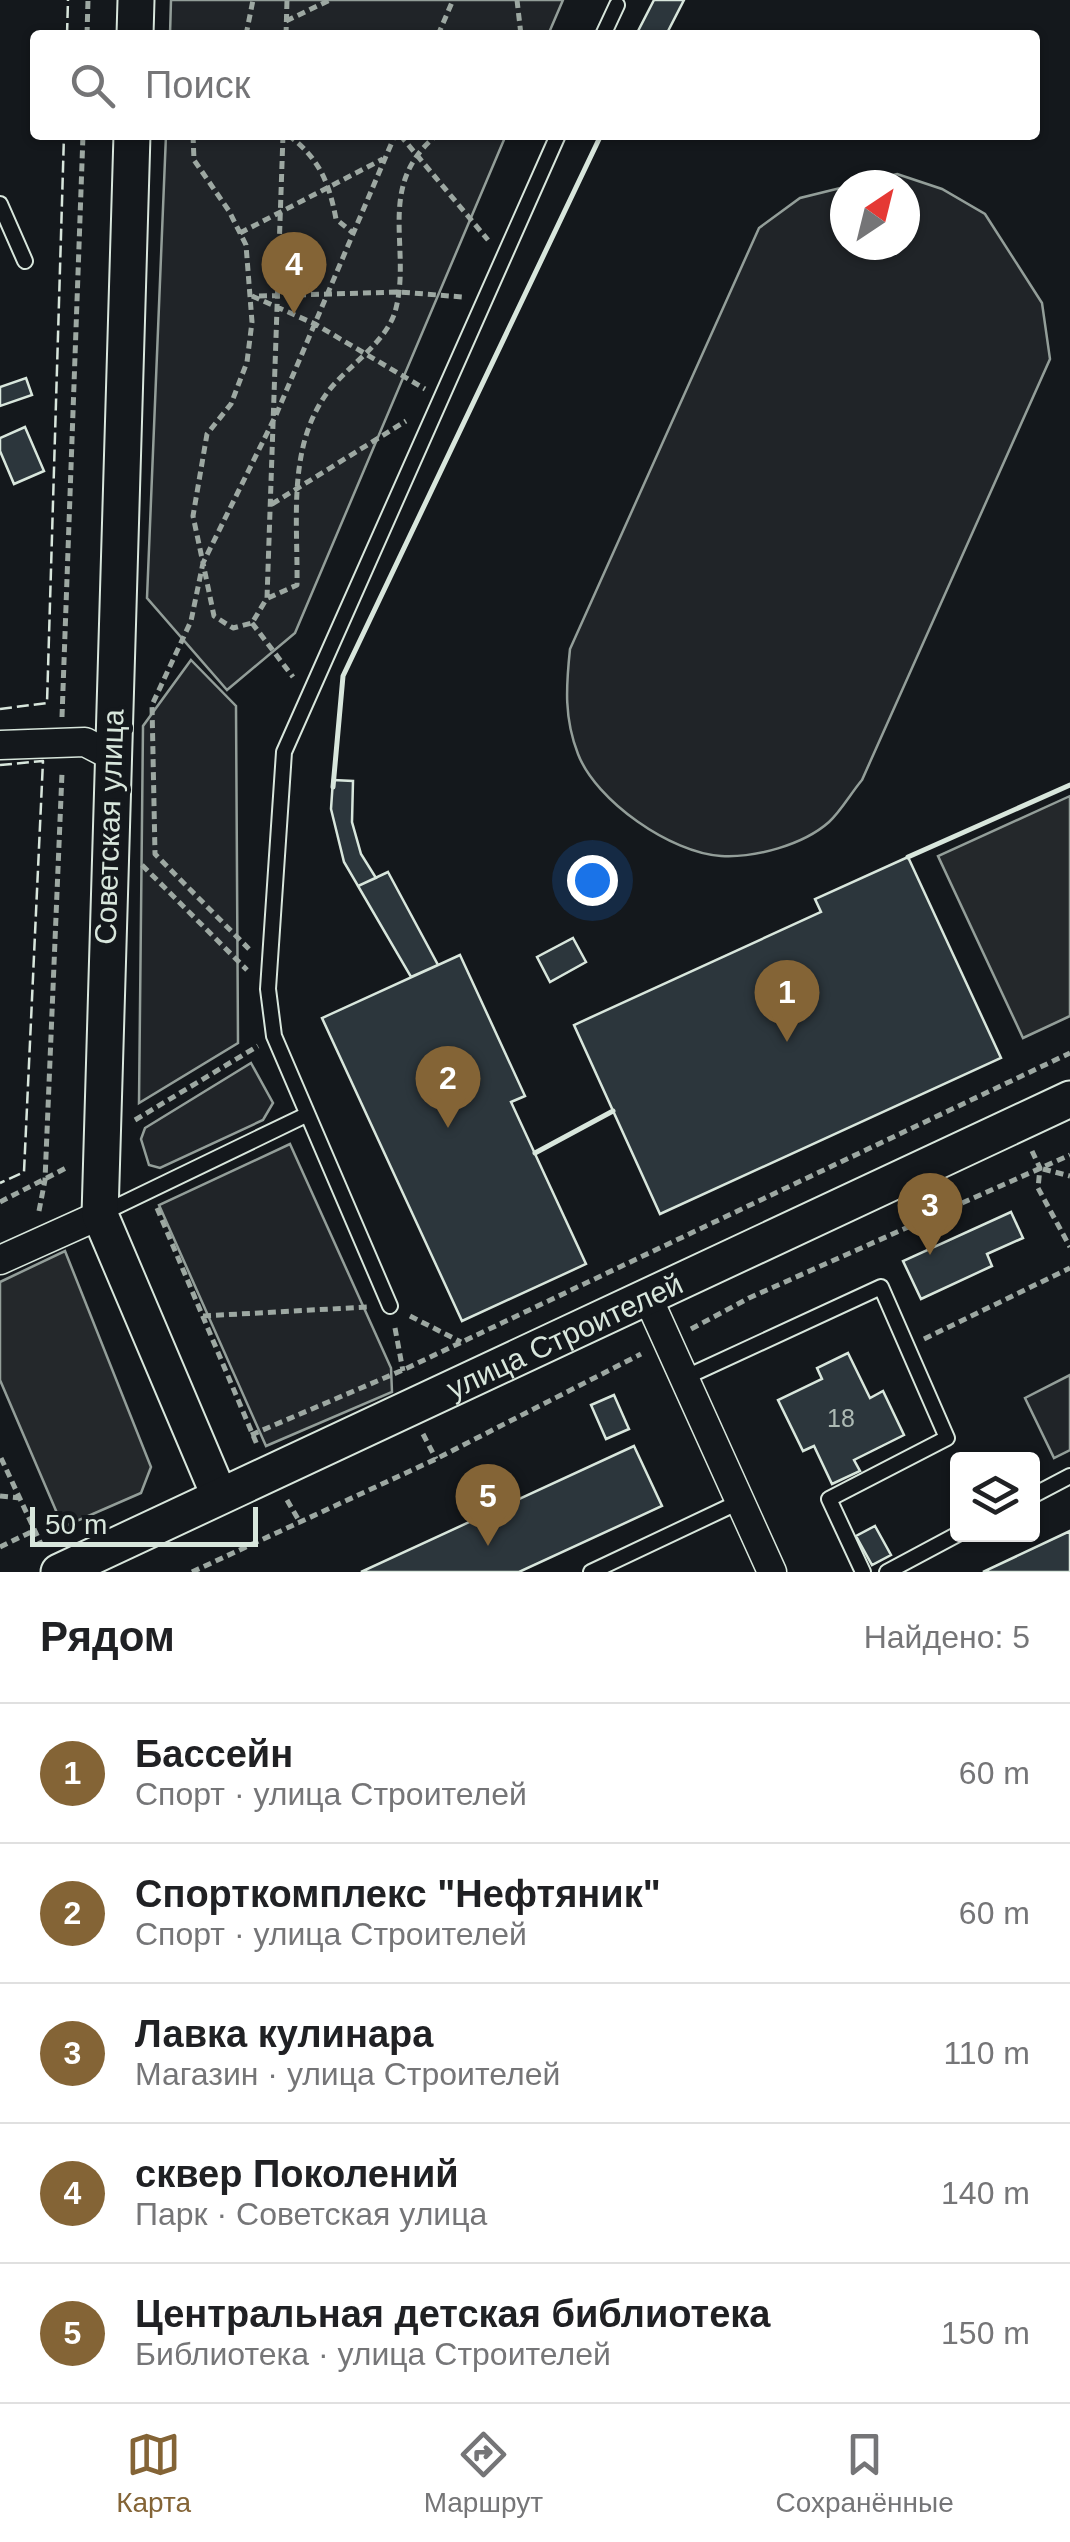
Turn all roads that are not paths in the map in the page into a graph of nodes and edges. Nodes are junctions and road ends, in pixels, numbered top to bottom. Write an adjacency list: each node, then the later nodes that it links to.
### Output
1 (136, 0): 3 (street)
2 (617, 5): 4 (lane)
3 (135, 30)
4 (605, 30)
5 (132, 140): 10 (street, Советская улица)
6 (556, 140): 12 (lane)
7 (0, 204): 8 (lane)
8 (24, 260)
9 (0, 745): 10 (street)
10 (110, 754): 13 (street, Советская улица)
11 (1070, 1099): 15 (street, улица Строителей)
12 (306, 1115): 13 (lane); 16 (lane)
13 (100, 1215): 14 (street); 20 (street, Советская улица)
14 (0, 1260)
15 (648, 1298): 17 (street); 20 (street, улица Строителей)
16 (390, 1306)
17 (683, 1378): 21 (street); 26 (lane)
18 (1070, 1476): 19 (lane)
19 (1040, 1492)
20 (219, 1495): 23 (street, улица Строителей)
21 (739, 1502): 24 (lane); 25 (street)
22 (950, 1538): 27 (lane)
23 (53, 1565)
24 (590, 1572)
25 (772, 1572)
26 (863, 1572)
27 (887, 1572)

